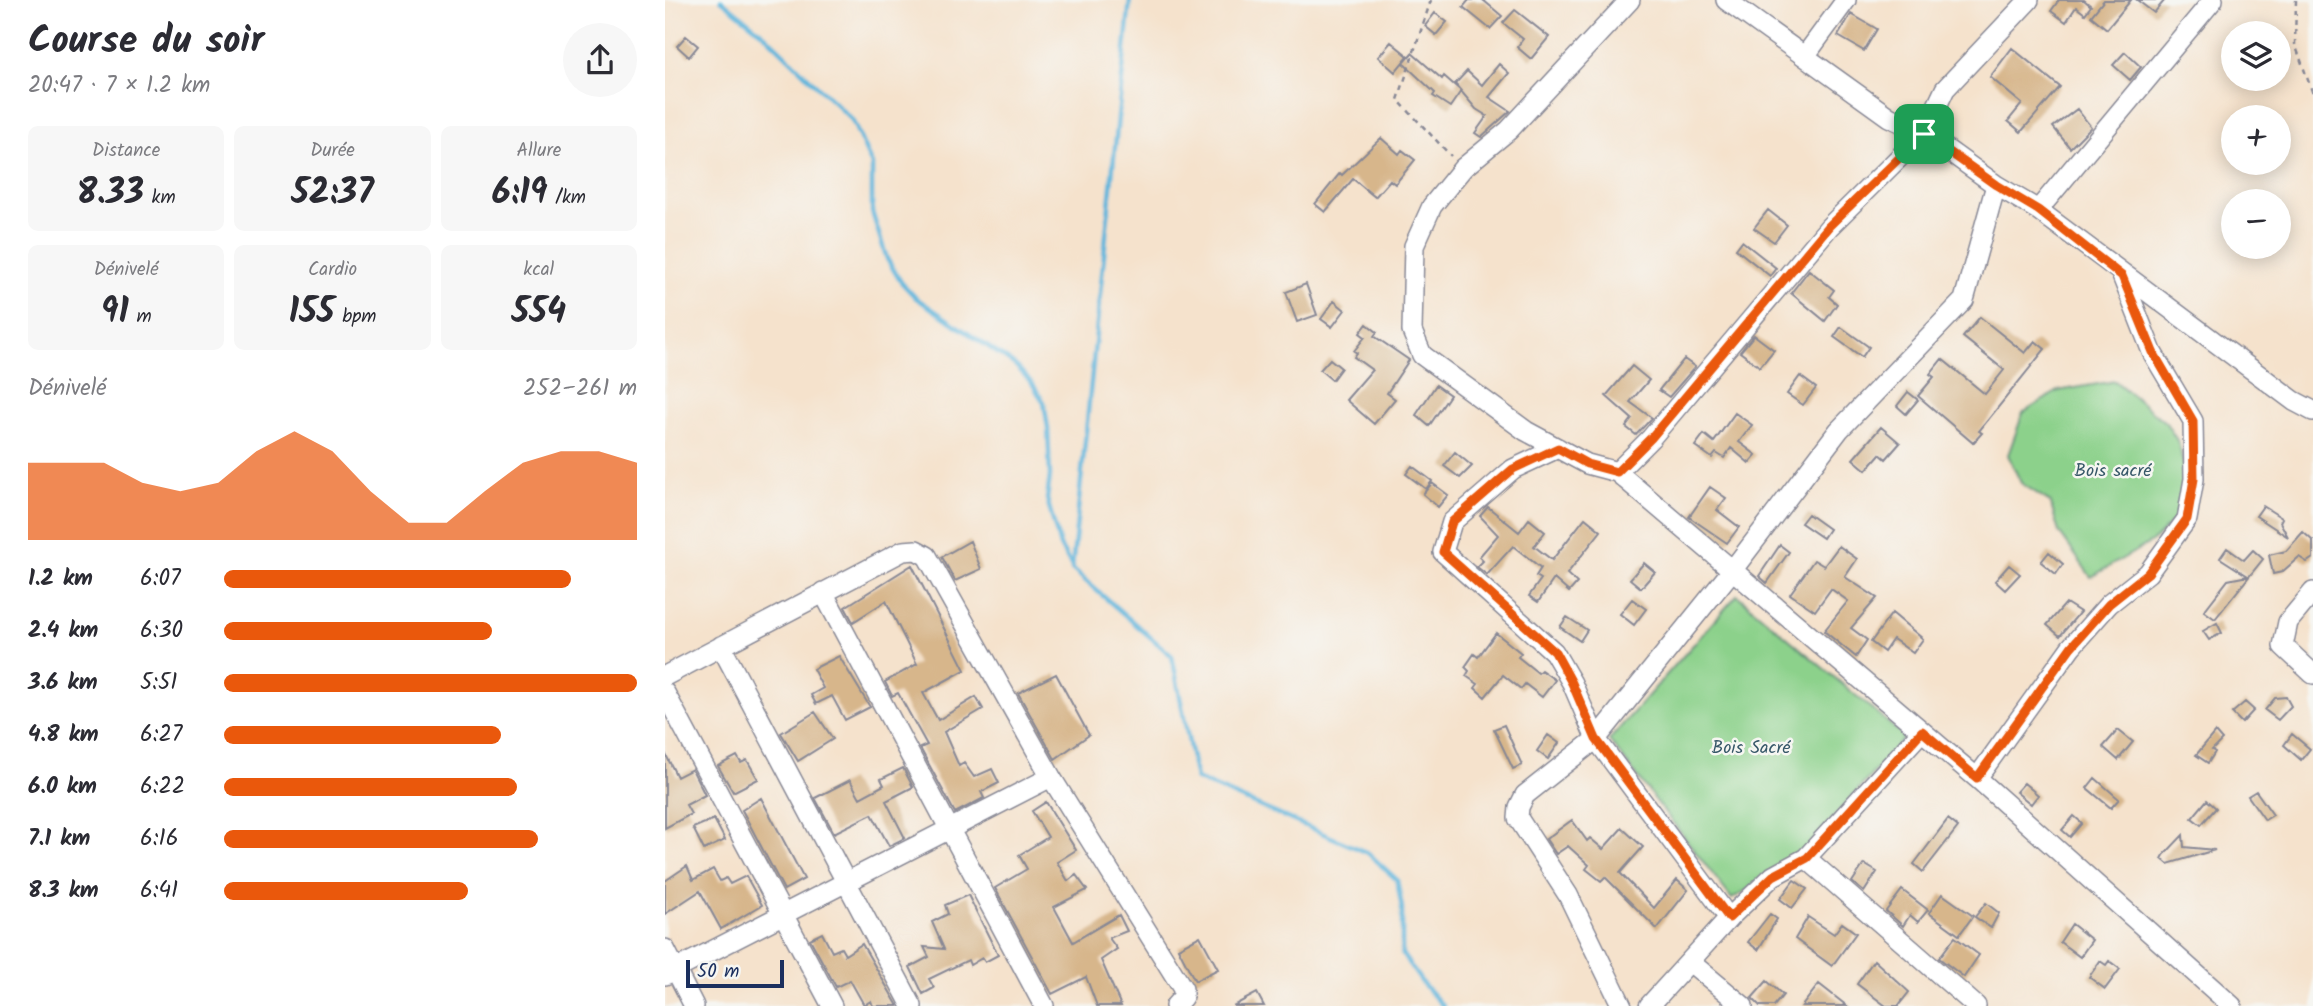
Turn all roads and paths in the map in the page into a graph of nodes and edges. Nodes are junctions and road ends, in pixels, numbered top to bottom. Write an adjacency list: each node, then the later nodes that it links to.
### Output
1 (1431, 0): 11 (path)
2 (1630, 0): 11 (street)
3 (1726, 0): 8 (street)
4 (1846, 0): 8 (street)
5 (2029, 0): 10 (street)
6 (2213, 0): 13 (street)
7 (2298, 1): 9 (path)
8 (1805, 56): 10 (street)
9 (2313, 93)
10 (1924, 134): 12 (street); 17 (street)
11 (1463, 168): 16 (street)
12 (1996, 185): 13 (street); 18 (street)
13 (2038, 210): 14 (street)
14 (2122, 276): 15 (street); 28 (street)
15 (2313, 411)
16 (1558, 448): 17 (street); 26 (street)
17 (1617, 472): 18 (street)
18 (1734, 568): 25 (street); 26 (street)
19 (823, 592): 21 (street); 27 (street); 29 (street)
20 (2313, 592): 22 (street)
21 (721, 646): 23 (street); 31 (street)
22 (2313, 674)
23 (665, 676)
24 (665, 693): 32 (street)
25 (1922, 731): 28 (street); 30 (street)
26 (1596, 739): 33 (street); 42 (street)
27 (1051, 777): 29 (street); 41 (street)
28 (1977, 778): 46 (street)
29 (949, 828): 31 (street); 40 (street)
30 (1807, 858): 33 (street); 45 (street)
31 (845, 882): 32 (street); 39 (street)
32 (784, 915): 36 (street); 38 (street)
33 (1729, 918): 35 (street)
34 (665, 948): 36 (street)
35 (1690, 962): 43 (street); 44 (street)
36 (670, 972): 37 (street)
37 (694, 1006)
38 (832, 1006)
39 (912, 1006)
40 (1044, 1006)
41 (1175, 1006)
42 (1622, 1006)
43 (1649, 1006)
44 (1743, 1006)
45 (1976, 1006)
46 (2232, 1006)

